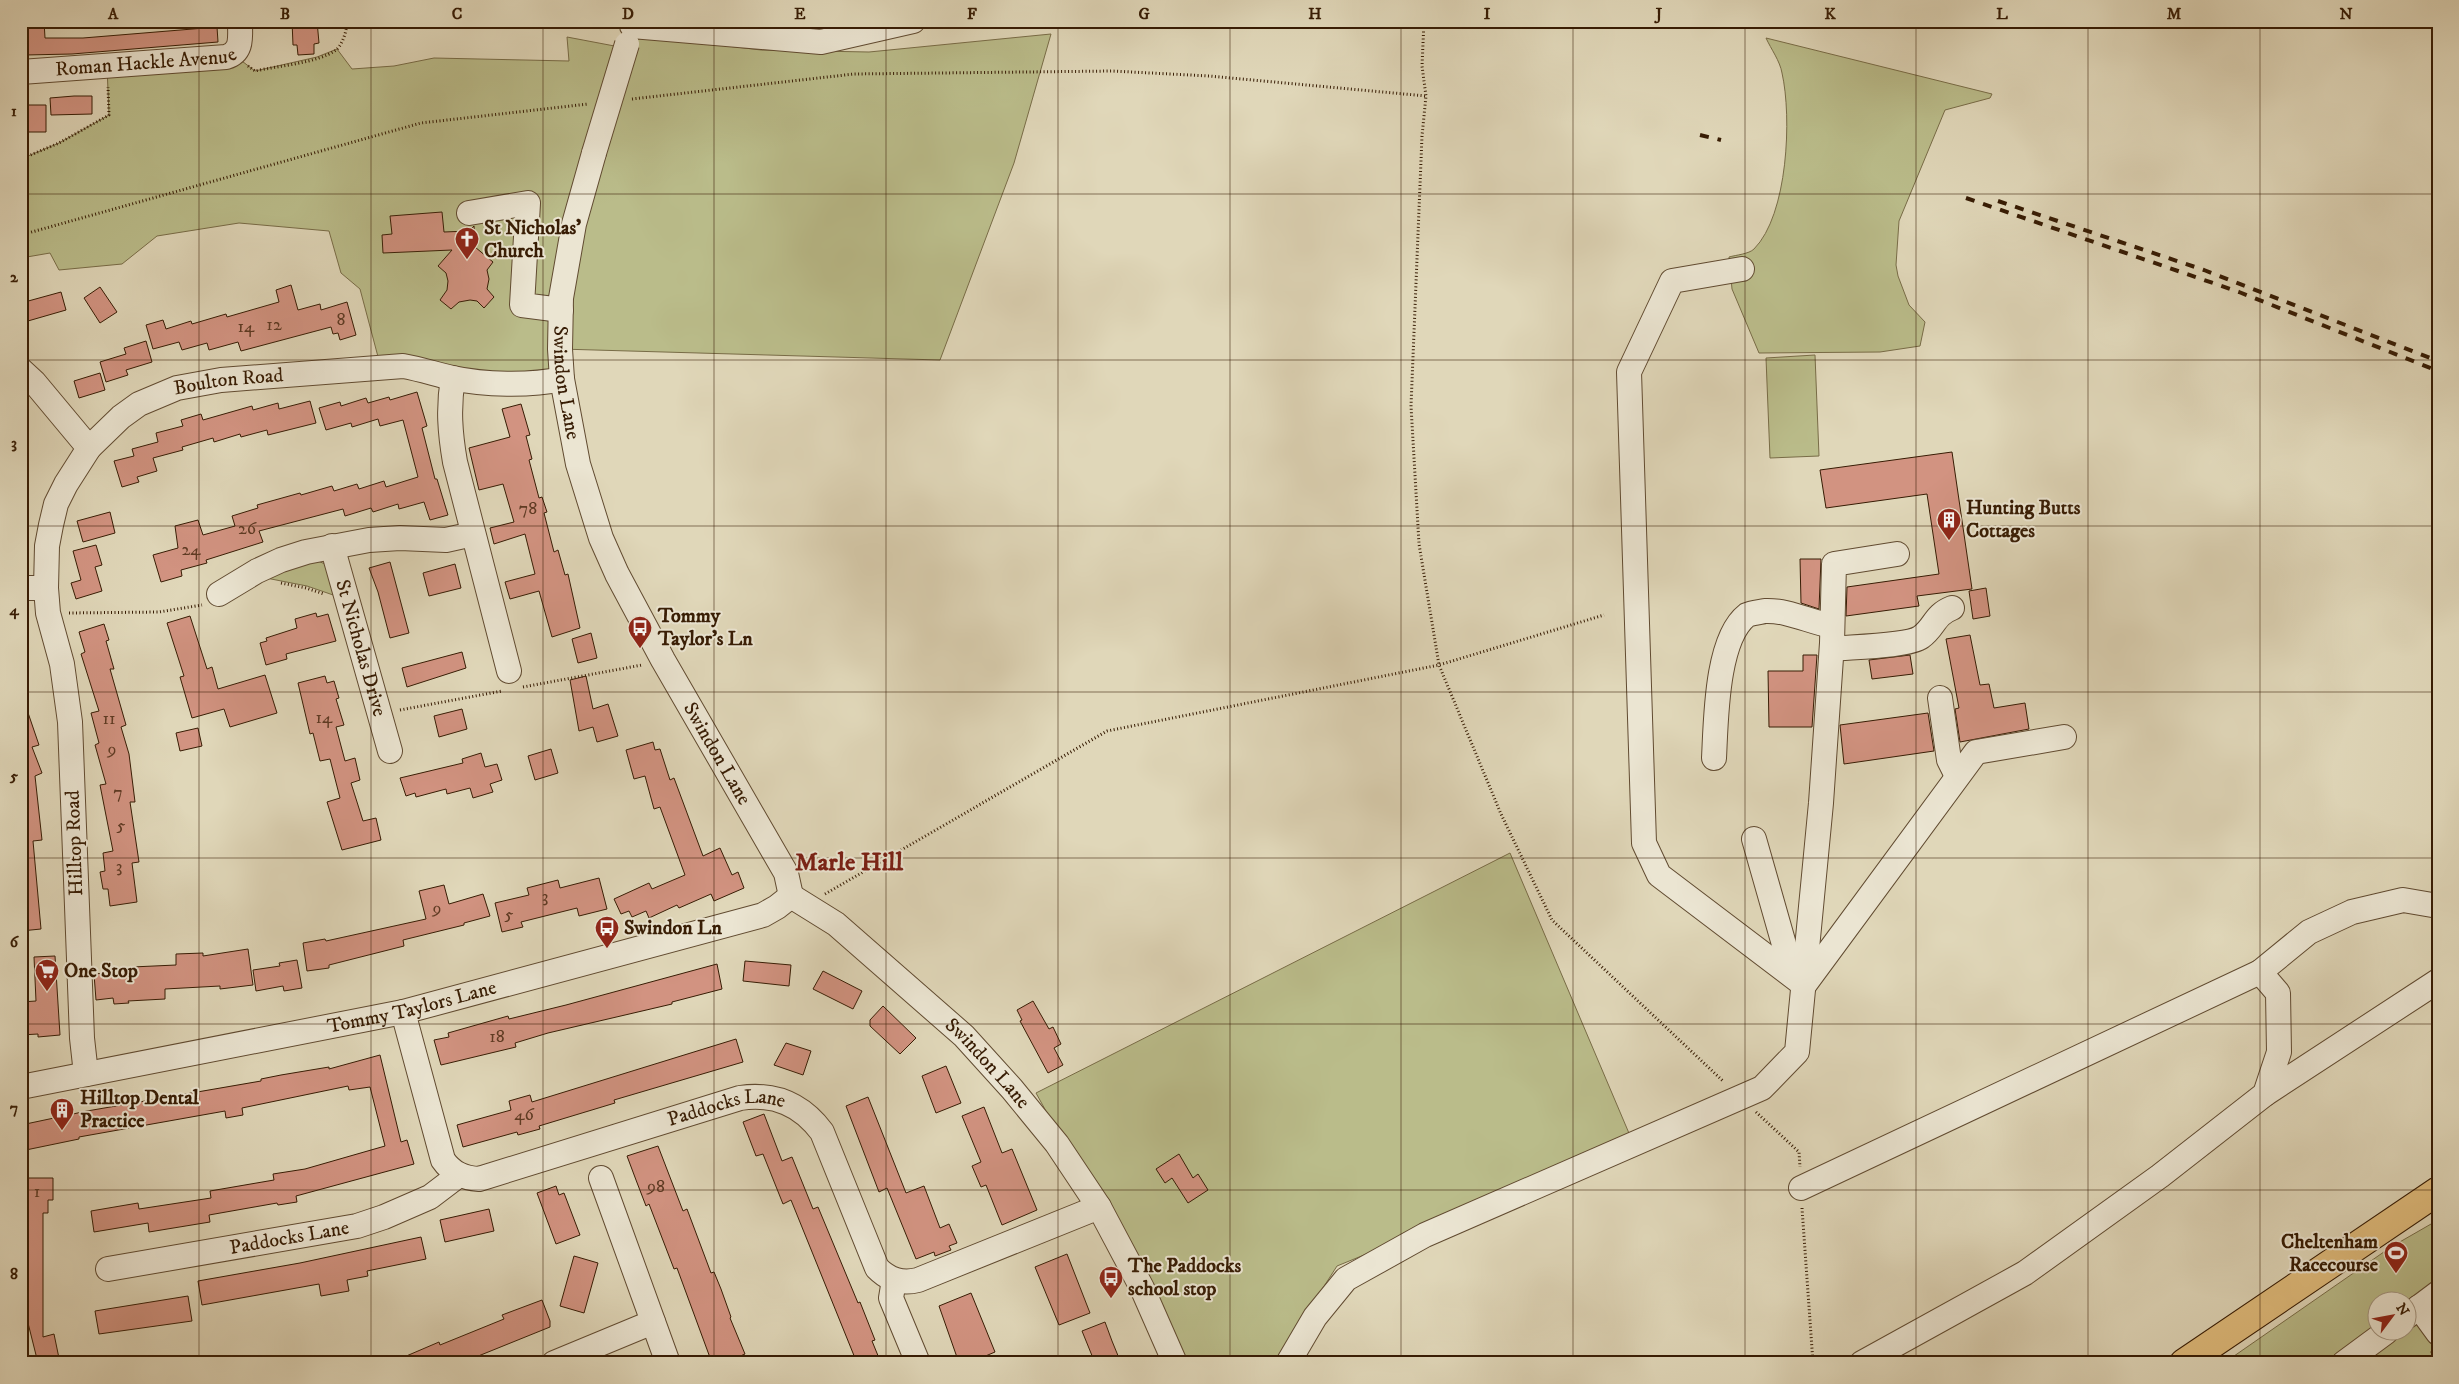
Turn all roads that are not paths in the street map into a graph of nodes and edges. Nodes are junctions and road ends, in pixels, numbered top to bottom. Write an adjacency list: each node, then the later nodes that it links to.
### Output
1 (240, 21): 5 (street, Roman Hackle Avenue)
2 (913, 21): 3 (street)
3 (871, 26): 4 (street)
4 (630, 30): 8 (street, Swindon Lane, bridge)
5 (21, 72)
6 (469, 213): 8 (street)
7 (1742, 269): 33 (street)
8 (561, 310): 11 (street, Swindon Lane)
9 (21, 370): 12 (street)
10 (453, 378): 11 (street, Boulton Road); 12 (street, Boulton Road); 13 (street)
11 (562, 378): 29 (street, Swindon Lane)
12 (89, 448): 17 (street, Boulton Road)
13 (473, 534): 14 (street); 22 (street)
14 (332, 546): 18 (street); 25 (street, St Nicholas Drive)
15 (1897, 554): 21 (street)
16 (21, 588): 17 (street)
17 (46, 588): 20 (street, Boulton Road)
18 (219, 594)
19 (1952, 608): 21 (street)
20 (48, 613): 35 (street, Hilltop Road)
21 (1832, 638): 26 (street); 33 (street)
22 (509, 671)
23 (1940, 698): 27 (street)
24 (2064, 737): 27 (street)
25 (390, 751)
26 (1714, 758)
27 (1957, 776): 33 (street)
28 (1754, 840): 33 (street)
29 (799, 900): 34 (street, Tommy Taylors Lane); 42 (street, Swindon Lane)
30 (2438, 906): 31 (street)
31 (2260, 972): 37 (street); 40 (street)
32 (2438, 981): 37 (street)
33 (1804, 985): 53 (street)
34 (403, 1012): 35 (street, Tommy Taylors Lane); 38 (street)
35 (86, 1074): 36 (street, Tommy Taylors Lane)
36 (21, 1087)
37 (2265, 1094): 54 (street)
38 (459, 1175): 43 (street, Paddocks Lane); 44 (street, Paddocks Lane)
39 (601, 1178): 46 (street)
40 (1801, 1188)
41 (2438, 1192): 55 (main road)
42 (1099, 1207): 44 (street); 52 (street, Swindon Lane)
43 (108, 1269)
44 (894, 1280): 51 (street)
45 (2421, 1306): 47 (street)
46 (653, 1322): 49 (street); 50 (street)
47 (2438, 1333)
48 (2372, 1342): 56 (street)
49 (554, 1363)
50 (668, 1363)
51 (918, 1363)
52 (1175, 1363)
53 (1288, 1363)
54 (1862, 1363)
55 (2184, 1363)
56 (2344, 1363)

